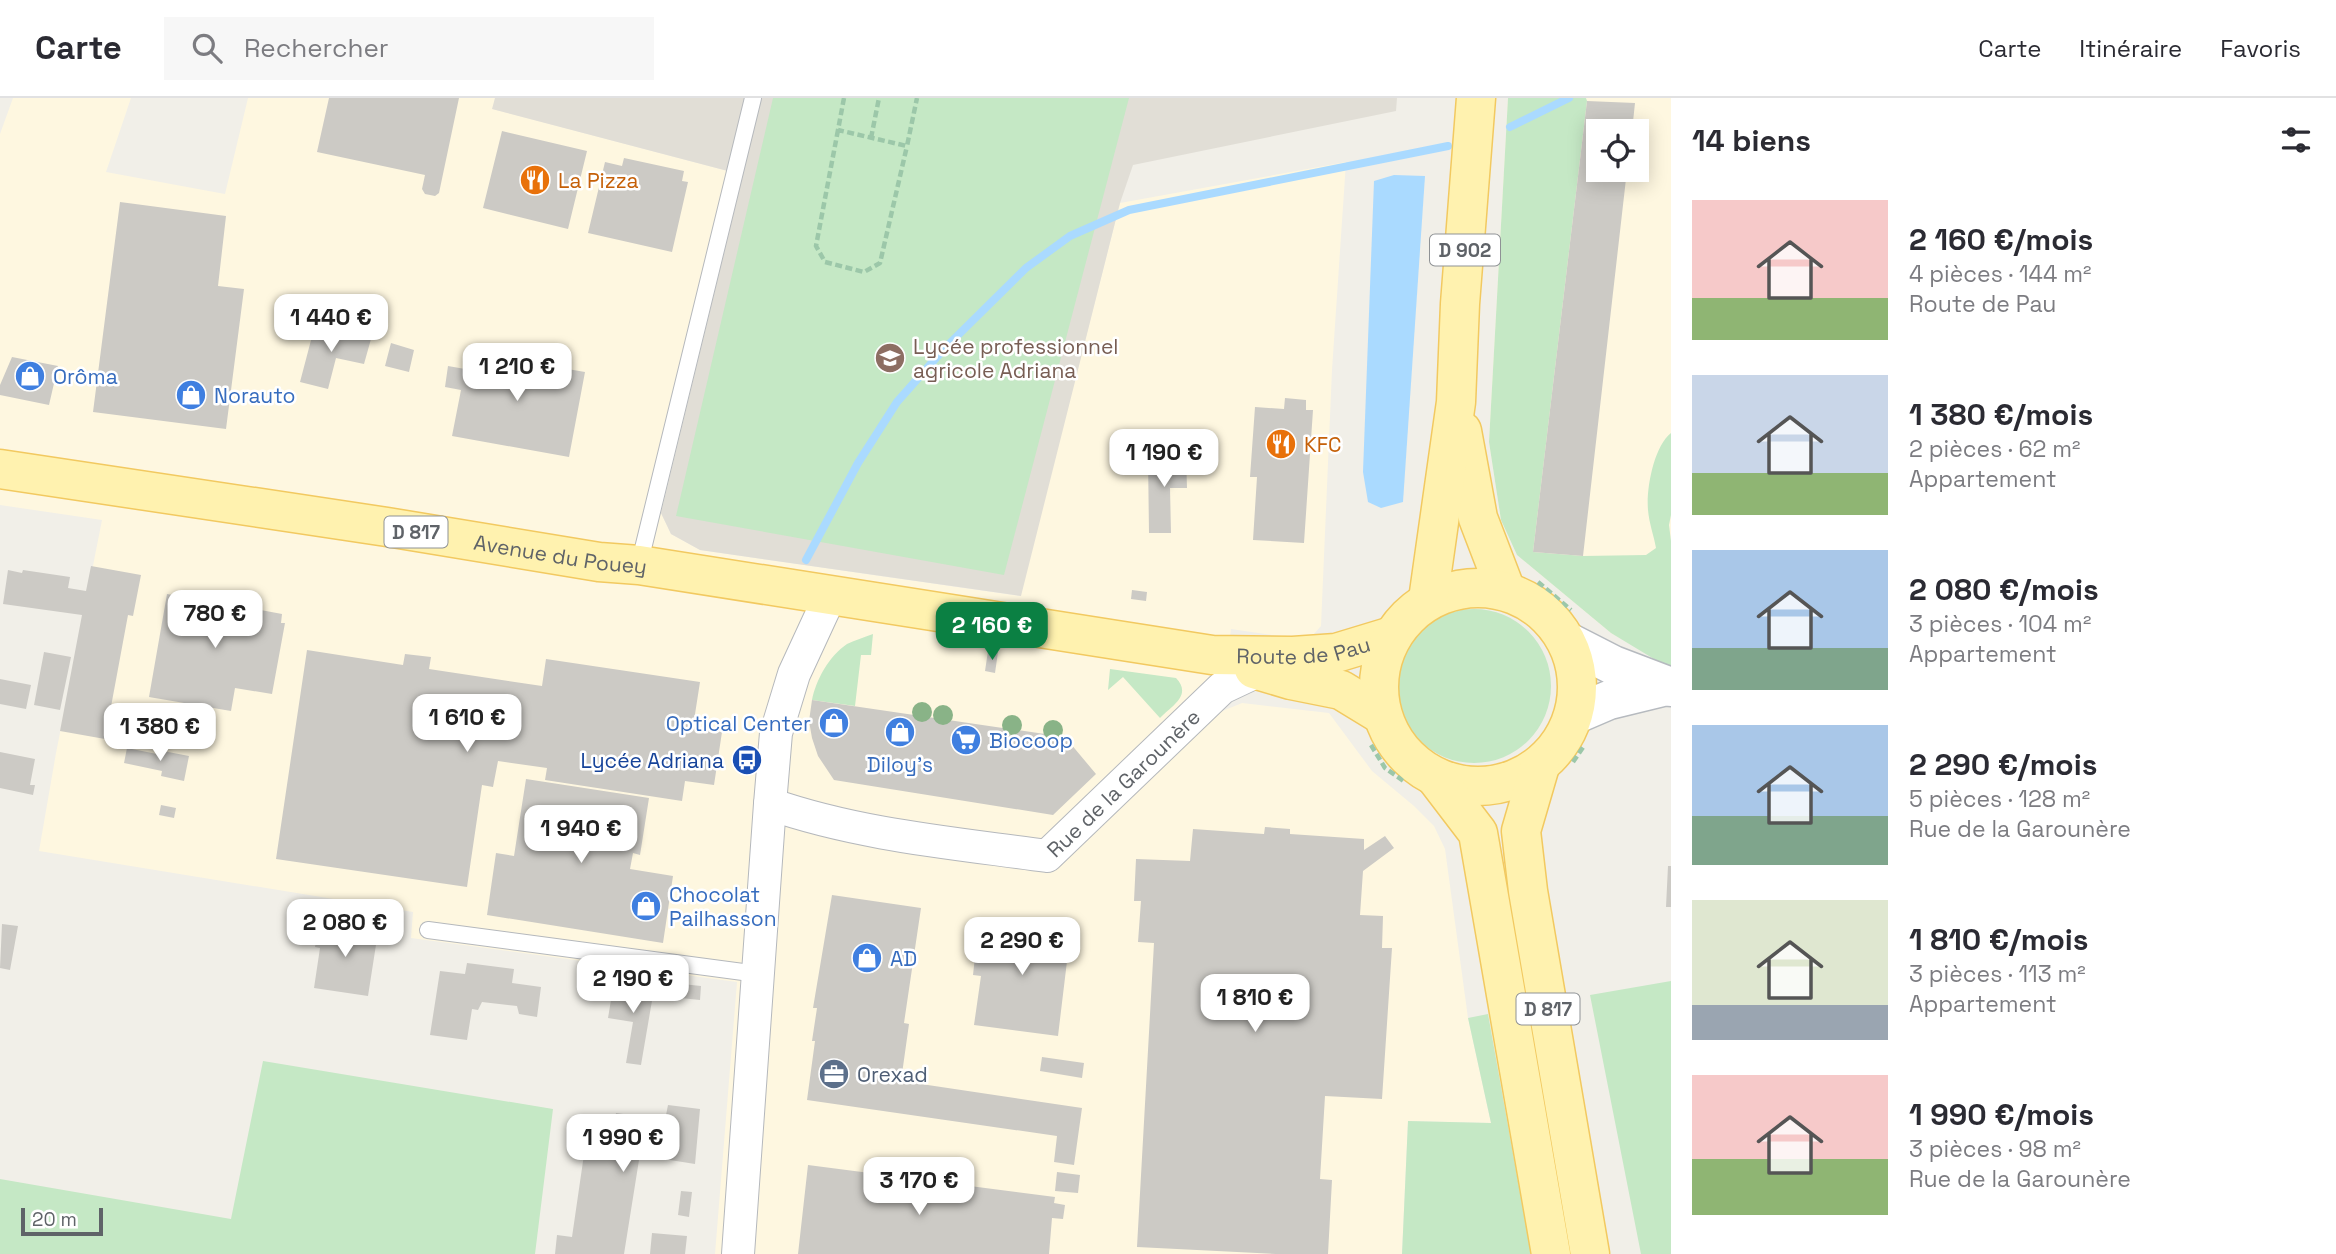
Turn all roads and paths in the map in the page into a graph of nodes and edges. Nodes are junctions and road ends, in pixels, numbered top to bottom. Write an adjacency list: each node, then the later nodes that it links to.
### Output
1 (753, 98): 11 (lane)
2 (844, 98): 6 (path)
3 (879, 98): 7 (path)
4 (917, 98): 8 (path)
5 (1476, 98): 9 (main road, D 902)
6 (838, 130): 7 (path); 8 (path)
7 (871, 138): 8 (path)
8 (907, 146)
9 (1456, 402): 12 (main road, D 902); 14 (main road, D 902)
10 (0, 469): 11 (main road, Avenue du Pouey / D 817)
11 (639, 565): 13 (main road, Avenue du Pouey / D 817)
12 (1521, 585): 14 (main road, Route de Pau); 15 (main road, Route de Pau); 15 (path)
13 (831, 594): 17 (main road, Route de Pau / D 817); 24 (street)
14 (1428, 600): 16 (main road, Route de Pau)
15 (1573, 630): 19 (main road, Route de Pau); 21 (main road, Route de Pau)
16 (1392, 636): 17 (main road, Route de Pau / D 817); 20 (main road, Route de Pau)
17 (1212, 655): 18 (main road, Route de Pau / D 817)
18 (1258, 671): 20 (main road, Route de Pau / D 817); 24 (street, Rue de la Garounère)
19 (1669, 687): 21 (main road, Route de Pau)
20 (1373, 725): 23 (main road, Route de Pau); 23 (path)
21 (1582, 727): 22 (path); 22 (main road, Route de Pau)
22 (1555, 765): 23 (main road, Route de Pau); 29 (main road, D 817)
23 (1421, 780): 28 (main road, D 817)
24 (770, 804): 26 (street)
25 (428, 930): 26 (lane)
26 (758, 974): 27 (street)
27 (737, 1254)
28 (1550, 1254)
29 (1590, 1254)

